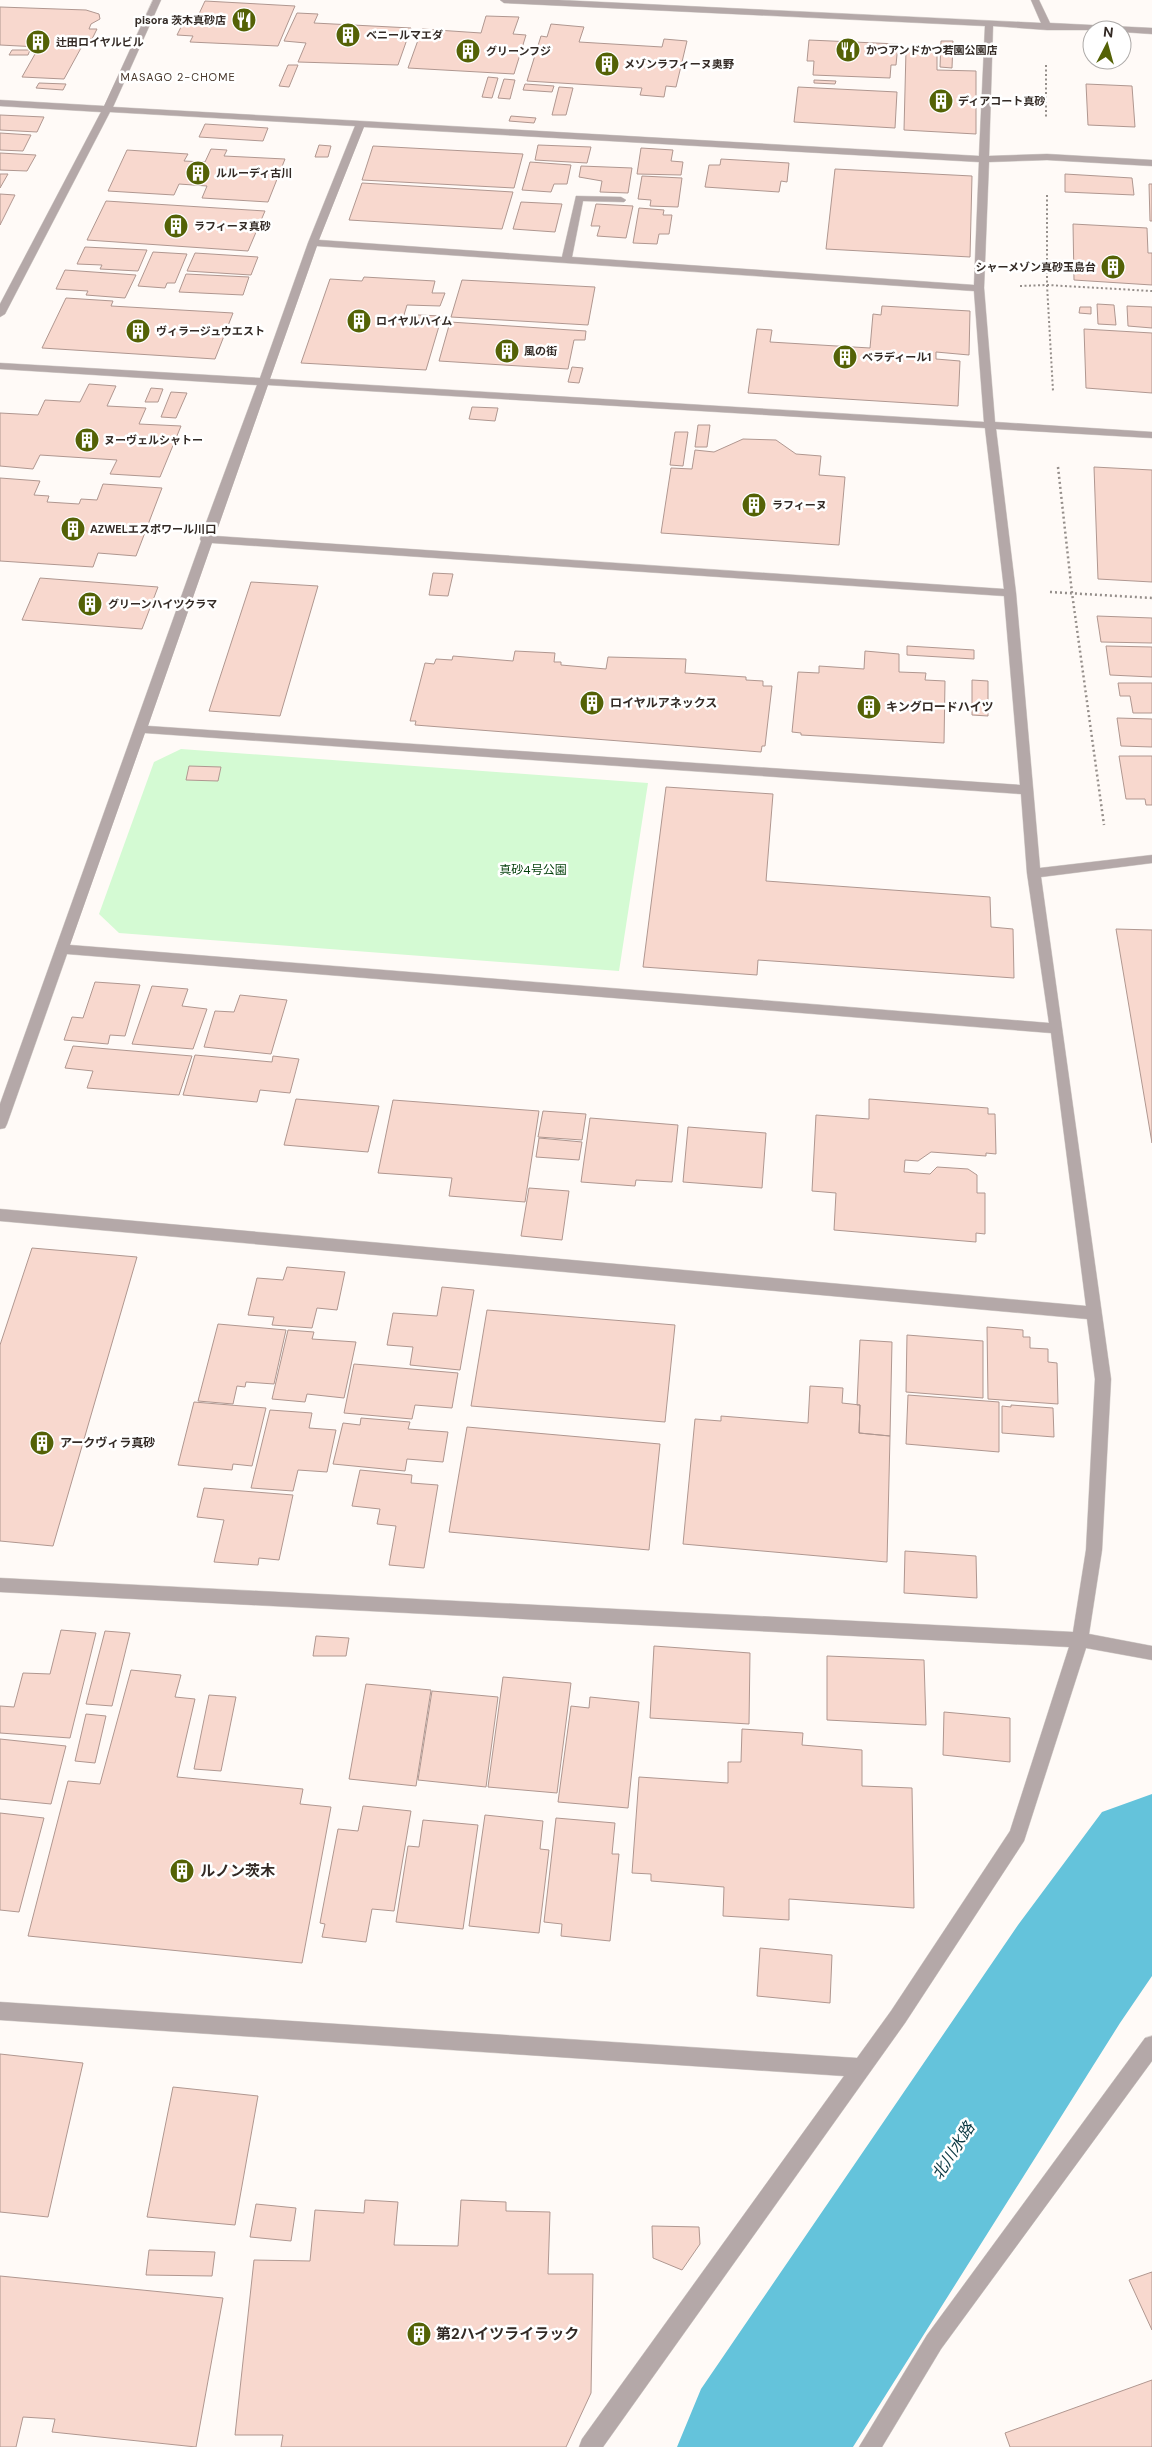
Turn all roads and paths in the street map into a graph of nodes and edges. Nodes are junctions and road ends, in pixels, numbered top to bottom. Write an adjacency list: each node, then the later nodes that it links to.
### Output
1 (158, 0): 8 (street)
2 (504, 0): 4 (street)
3 (1035, 0): 5 (street)
4 (989, 24): 5 (street); 10 (street)
5 (1047, 27): 6 (street)
6 (1152, 31)
7 (0, 103): 8 (street)
8 (107, 109): 9 (street); 17 (street)
9 (361, 123): 10 (street); 13 (street)
10 (983, 159): 11 (street); 15 (street)
11 (1152, 163)
12 (621, 200): 14 (street)
13 (313, 243): 14 (street); 19 (street)
14 (566, 260): 15 (street)
15 (979, 288): 16 (path); 20 (street)
16 (1152, 291)
17 (0, 314)
18 (0, 366): 19 (street)
19 (263, 382): 20 (street); 22 (street)
20 (990, 424): 21 (street); 23 (street)
21 (1152, 435)
22 (206, 539): 23 (street); 25 (street)
23 (1010, 593): 24 (path); 26 (street)
24 (1152, 598)
25 (141, 729): 26 (street); 29 (street)
26 (1027, 790): 28 (street)
27 (1152, 859): 28 (street)
28 (1034, 873): 30 (street)
29 (63, 949): 30 (street); 31 (street)
30 (1057, 1029): 33 (street)
31 (0, 1124)
32 (0, 1215): 33 (street)
33 (1093, 1313): 35 (street)
34 (0, 1586): 35 (street)
35 (1080, 1640): 36 (street); 39 (street)
36 (1152, 1653)
37 (0, 2010): 39 (street)
38 (1152, 2045): 41 (street)
39 (862, 2068): 40 (street)
40 (590, 2447)
41 (870, 2447)

